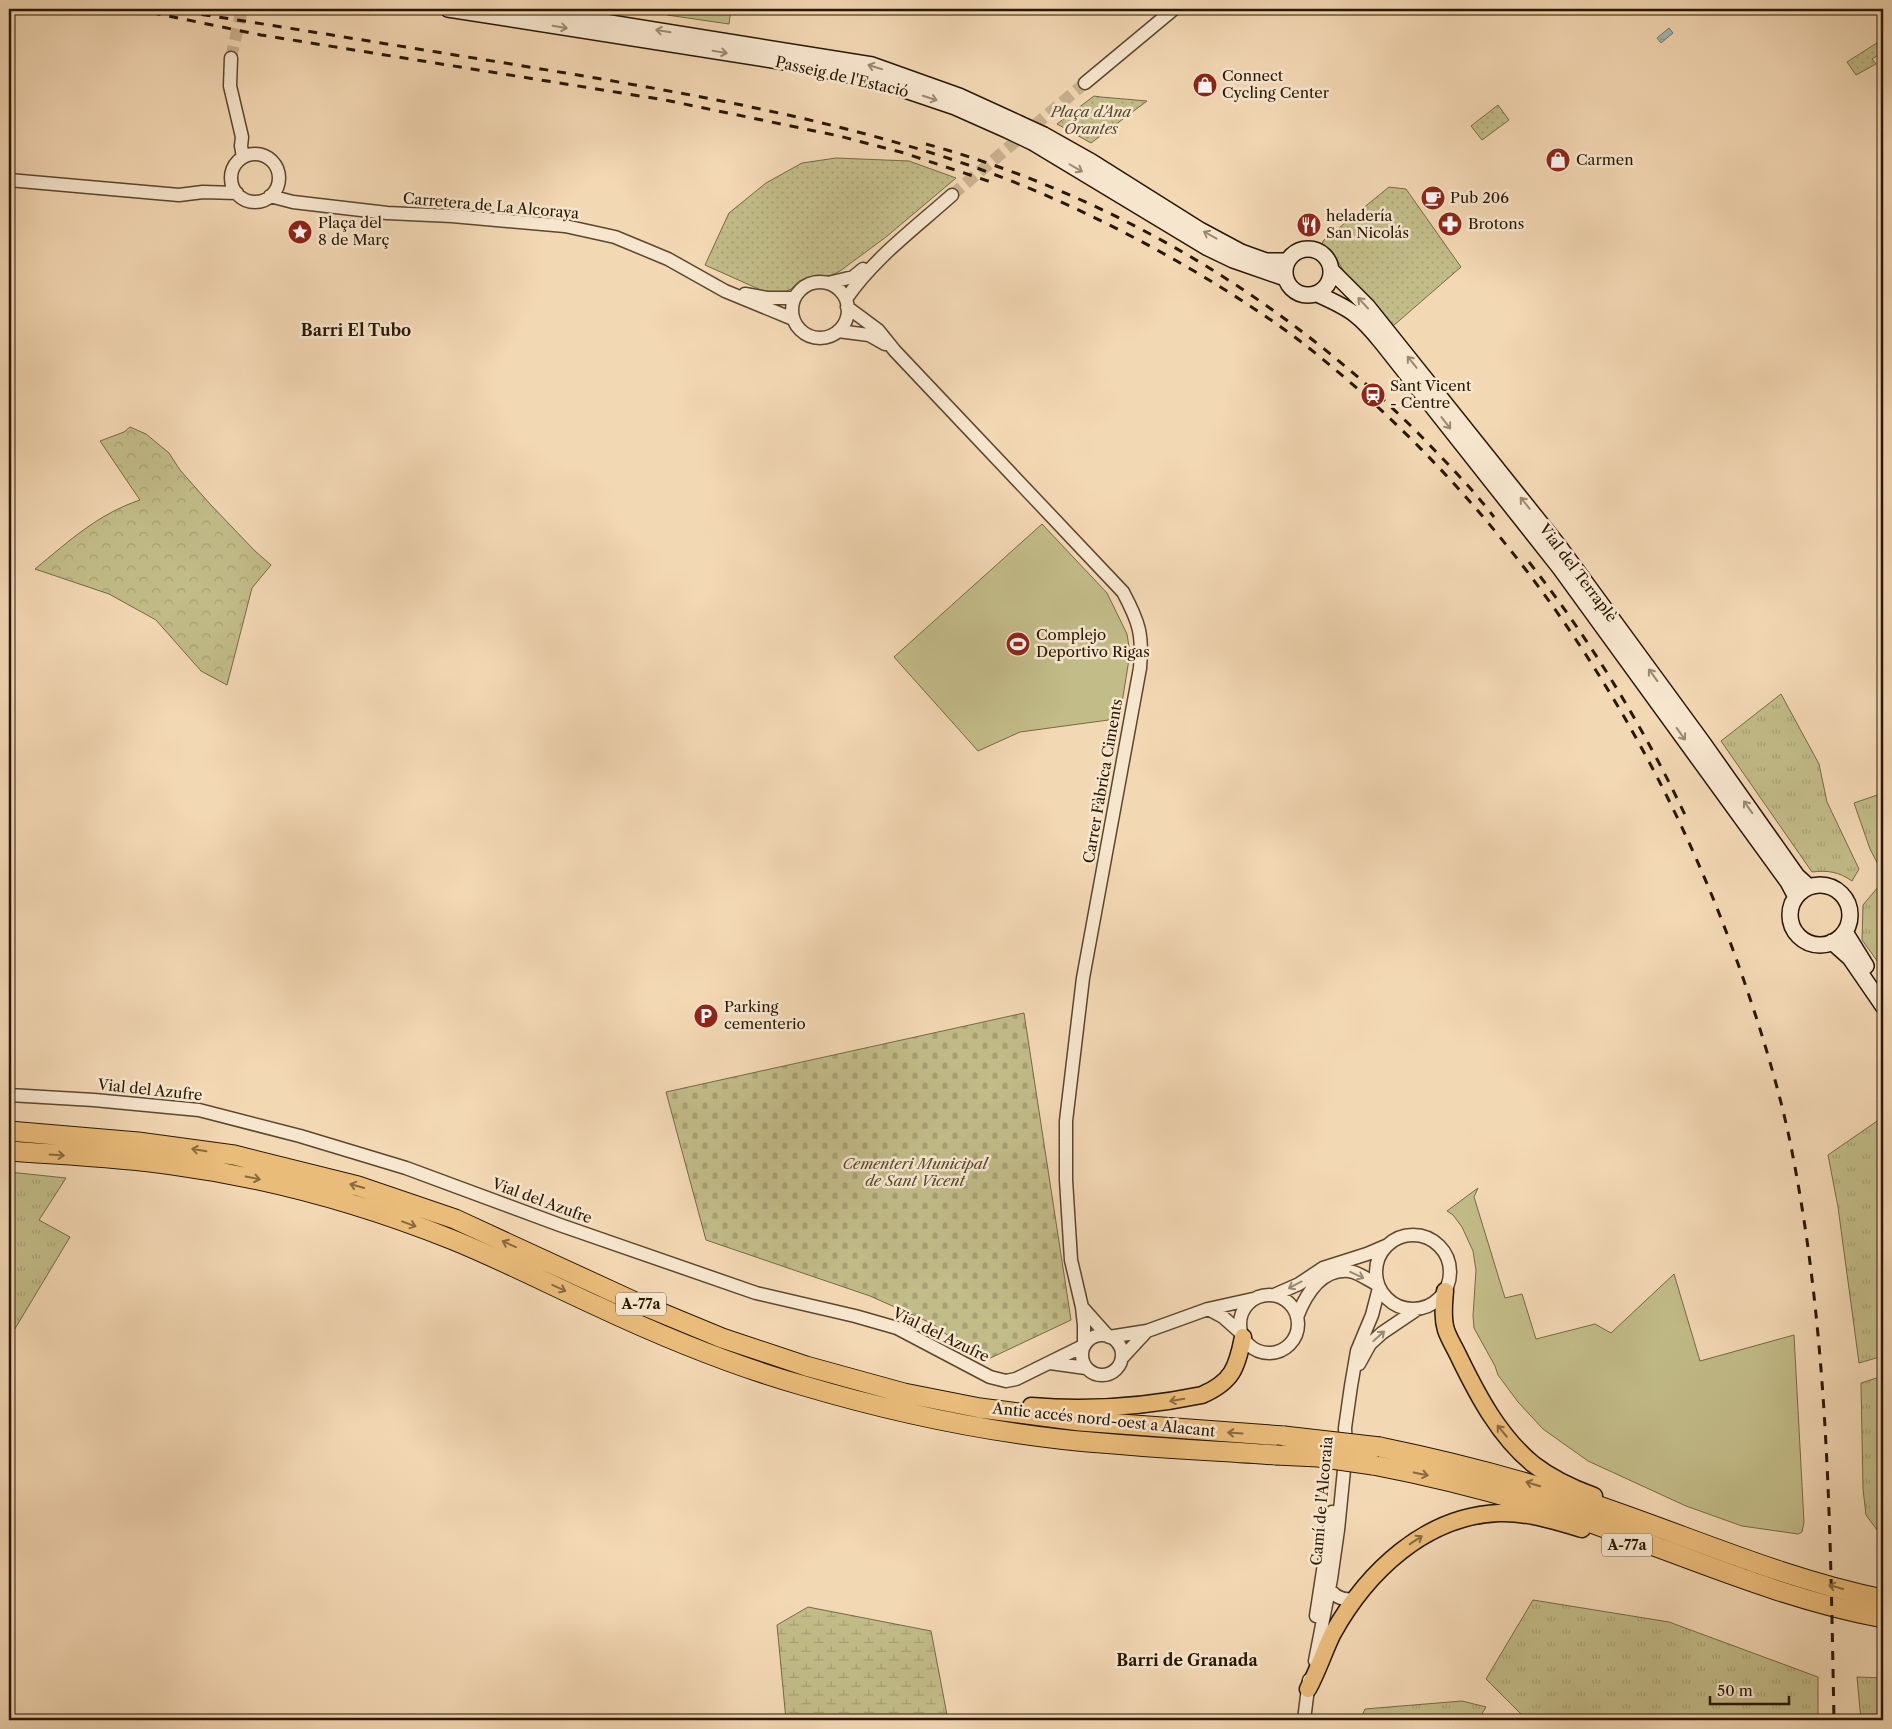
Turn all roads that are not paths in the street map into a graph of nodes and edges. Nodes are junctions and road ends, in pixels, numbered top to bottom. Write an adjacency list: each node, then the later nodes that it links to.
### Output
1 (448, 9): 6 (main road, Passeig de l'Estació, one-way to 6)
2 (523, 9): 6 (main road, Passeig de l'Estació, one-way to 2)
3 (1174, 9): 5 (street)
4 (231, 58): 8 (street)
5 (1085, 83)
6 (1013, 127): 7 (main road, Passeig de l'Estació, bridge)
7 (1039, 139): 18 (main road, Passeig de l'Estació, one-way to 7); 20 (main road, Passeig de l'Estació, one-way to 20)
8 (249, 155): 9 (street); 11 (street)
9 (231, 176): 12 (street); 13 (street)
10 (9, 180): 12 (street)
11 (279, 183): 14 (street); 16 (street)
12 (203, 192): 13 (street)
13 (237, 193): 14 (street)
14 (270, 196): 16 (street, Carretera de La Alcoraya)
15 (952, 196): 17 (street)
16 (301, 202): 22 (street, Carretera de La Alcoraya)
17 (888, 252): 21 (street); 25 (street)
18 (1287, 261): 19 (main road); 20 (main road)
19 (1332, 271): 23 (main road); 29 (main road, Vial del Terraplè, one-way to 19)
20 (1285, 278): 23 (main road)
21 (828, 283): 24 (street); 25 (street)
22 (725, 291): 24 (street, Carretera de La Alcoraya); 26 (street, Carretera de La Alcoraya)
23 (1317, 294): 30 (main road, Vial del Terraplè, one-way to 30)
24 (794, 298): 26 (street)
25 (847, 303): 27 (street); 28 (street, Carrer Fàbrica Ciments)
26 (793, 319): 27 (street)
27 (838, 331): 28 (street, Carrer Fàbrica Ciments)
28 (895, 351): 44 (street, Carrer Fàbrica Ciments)
29 (1810, 887): 30 (main road); 31 (main road)
30 (1796, 898): 32 (main road)
31 (1845, 932): 32 (main road); 33 (main road)
32 (1832, 942): 34 (main road)
33 (1883, 989)
34 (1883, 1006)
35 (9, 1095): 53 (street, Vial del Azufre)
36 (9, 1132): 39 (highway, Antic accés nord-oest a Alacant / A-77a, one-way to 36)
37 (9, 1151): 57 (highway, Antic accés nord-oest a Alacant / A-77a, one-way to 57, bridge)
38 (1388, 1245): 40 (street); 41 (street); 42 (street, one-way to 42)
39 (530, 1253): 49 (main road, A-77a, one-way to 39); 57 (highway, Antic accés nord-oest a Alacant / A-77a, one-way to 39, bridge)
40 (1378, 1286): 46 (street); 47 (street, one-way to 40); 55 (street)
41 (1445, 1291): 46 (street); 59 (main road, A-77a, one-way to 41)
42 (1274, 1295): 43 (street); 47 (street)
43 (1255, 1298): 45 (street); 49 (street)
44 (1082, 1307): 50 (street, Carrer Fàbrica Ciments); 51 (street, Carrer Fàbrica Ciments)
45 (1208, 1309): 48 (street); 49 (street)
46 (1416, 1310): 55 (street, one-way to 46)
47 (1297, 1317): 49 (street)
48 (1147, 1331): 50 (street); 52 (street)
49 (1242, 1335)
50 (1108, 1336): 51 (street); 52 (street)
51 (1084, 1345): 53 (street, Vial del Azufre); 54 (street)
52 (1122, 1358): 54 (street)
53 (1048, 1363): 54 (street)
54 (1086, 1368)
55 (1354, 1372): 56 (street)
56 (1345, 1428): 58 (street, Camí de l'Alcoraia); 60 (street, Camí de l'Alcoraia)
57 (1376, 1456): 59 (highway, A-77a, one-way to 57); 63 (highway, A-77a, one-way to 63)
58 (1334, 1500): 60 (street, Camí de l'Alcoraia); 65 (street, Camí de l'Alcoraia)
59 (1810, 1580): 62 (highway, A-77a, one-way to 59)
60 (1329, 1589): 61 (street); 65 (street, Camí de l'Alcoraia)
61 (1355, 1599): 64 (main road, A-77a, one-way to 64); 65 (main road, A-77a)
62 (1883, 1599)
63 (1883, 1618)
64 (1883, 1626)
65 (1308, 1689): 66 (street, Camí de l'Alcoraia)
66 (1304, 1720)

